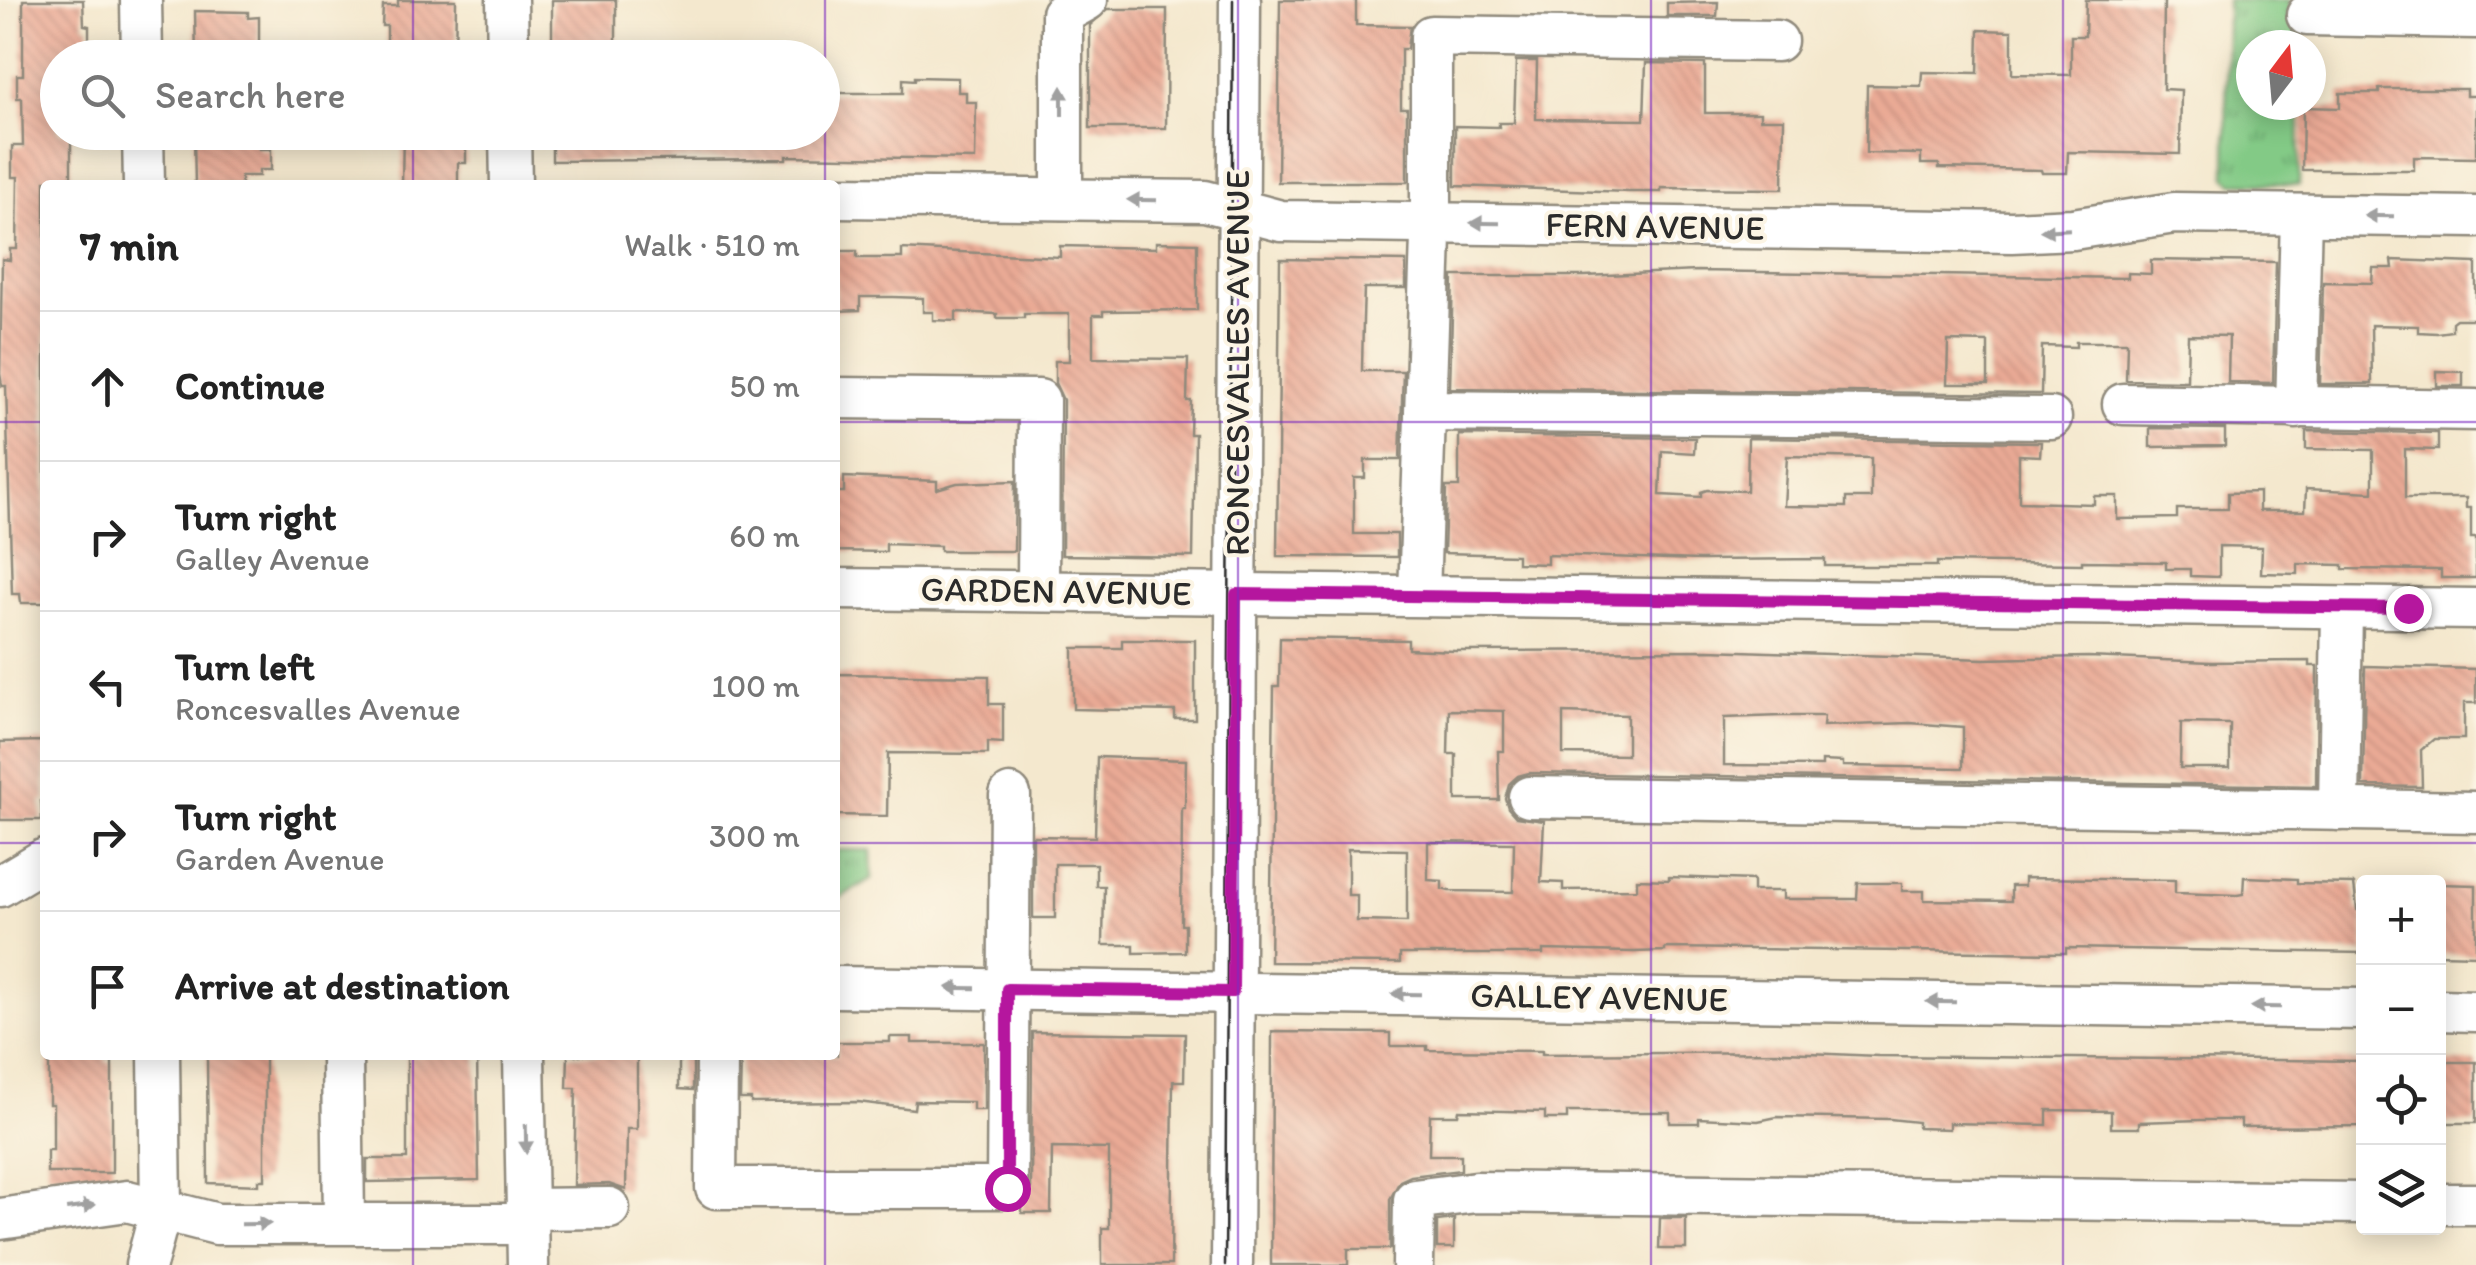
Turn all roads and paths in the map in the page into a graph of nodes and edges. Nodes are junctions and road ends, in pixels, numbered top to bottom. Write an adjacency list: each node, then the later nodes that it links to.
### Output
1 (140, 0): 7 (street)
2 (507, 0): 8 (street)
3 (1087, 0): 15 (street, one-way to 3)
4 (1240, 0): 16 (street, RONCESVALLES AVENUE)
5 (2308, 16): 6 (street)
6 (2476, 18)
7 (141, 40)
8 (508, 40)
9 (1777, 41): 19 (street)
10 (143, 150): 12 (street)
11 (510, 150): 13 (street)
12 (144, 180)
13 (511, 180)
14 (840, 197): 15 (street, FERN AVENUE)
15 (1062, 199): 16 (street, FERN AVENUE, one-way to 15)
16 (1238, 212): 19 (street, FERN AVENUE); 28 (street, RONCESVALLES AVENUE)
17 (2301, 215): 18 (street, FERN AVENUE, one-way to 17); 19 (street, FERN AVENUE, one-way to 19); 22 (street)
18 (2476, 217)
19 (1431, 222): 24 (street)
20 (840, 398): 27 (street)
21 (2123, 404): 22 (street)
22 (2296, 408): 23 (street)
23 (2476, 410)
24 (1425, 411): 25 (street); 29 (street)
25 (2052, 418)
26 (840, 589): 27 (street, GARDEN AVENUE)
27 (1038, 590): 28 (street, GARDEN AVENUE)
28 (1236, 594): 29 (street, GARDEN AVENUE); 40 (street, RONCESVALLES AVENUE)
29 (1419, 595): 30 (street, GARDEN AVENUE)
30 (2342, 608): 31 (street, GARDEN AVENUE); 34 (street)
31 (2476, 609)
32 (1010, 795): 39 (street)
33 (1530, 797): 34 (street)
34 (2339, 810): 35 (street)
35 (2476, 812)
36 (40, 862): 37 (street)
37 (0, 886)
38 (840, 987): 39 (street, GALLEY AVENUE, one-way to 38)
39 (1007, 989): 40 (street, GALLEY AVENUE); 47 (street)
40 (1233, 992): 41 (street, GALLEY AVENUE, one-way to 40); 58 (street, RONCESVALLES AVENUE)
41 (2356, 1009)
42 (2446, 1010): 43 (street)
43 (2476, 1010)
44 (159, 1060): 52 (street)
45 (342, 1060): 55 (street)
46 (524, 1060): 53 (street, one-way to 53)
47 (717, 1060)
48 (2356, 1203): 59 (street)
49 (2446, 1204): 50 (street)
50 (2476, 1204)
51 (609, 1208): 53 (street)
52 (160, 1209): 54 (street, one-way to 52); 55 (street, one-way to 55); 56 (street)
53 (527, 1216): 55 (street); 57 (street)
54 (0, 1219)
55 (344, 1222)
56 (146, 1265)
57 (528, 1265)
58 (1232, 1265)
59 (1412, 1265)

